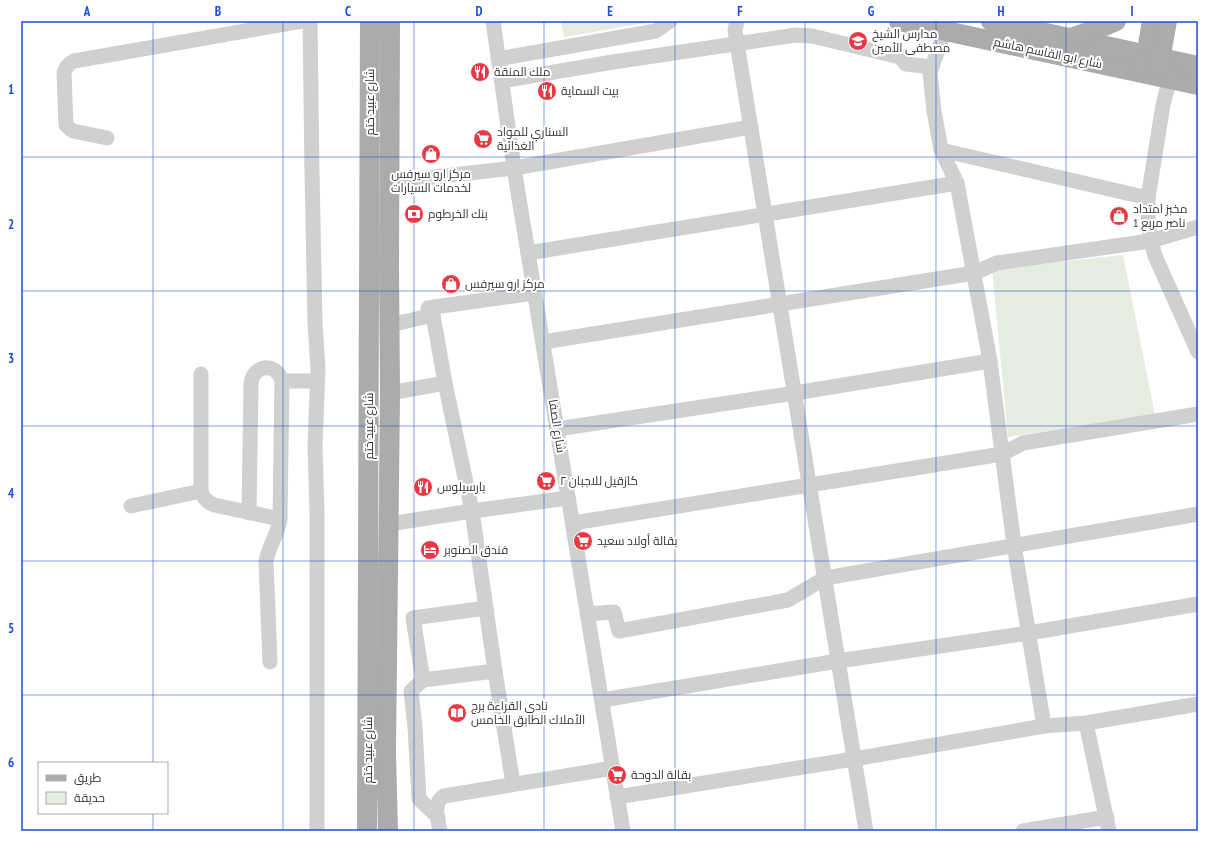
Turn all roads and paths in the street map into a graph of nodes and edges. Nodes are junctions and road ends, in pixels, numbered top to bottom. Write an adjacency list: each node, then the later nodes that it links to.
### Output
1 (302, 21): 23 (street)
2 (310, 21): 44 (street)
3 (370, 21): 82 (main road, شارع عبيد ختم)
4 (390, 21): 26 (main road, شارع عبيد ختم)
5 (493, 21): 16 (street, شارع الصفا)
6 (670, 21): 16 (street)
7 (737, 21): 15 (street)
8 (898, 21): 13 (main road, شارع ابو القاسم هاشم)
9 (990, 21): 14 (main road, شارع ابو القاسم هاشم)
10 (1116, 21): 14 (main road)
11 (1152, 21): 19 (main road)
12 (1166, 21): 19 (main road)
13 (945, 31): 18 (street); 19 (main road, شارع ابو القاسم هاشم)
14 (1070, 38): 19 (main road, شارع ابو القاسم هاشم)
15 (738, 43): 18 (street); 20 (street); 22 (street)
16 (498, 59): 20 (street, شارع الصفا)
17 (1198, 66): 19 (main road, شارع ابو القاسم هاشم)
18 (932, 67): 24 (street)
19 (1158, 67): 21 (main road, شارع ابو القاسم هاشم); 28 (street)
20 (502, 81): 25 (street, شارع الصفا)
21 (1198, 86)
22 (751, 127): 25 (street); 29 (street)
23 (107, 138)
24 (941, 150): 27 (street); 28 (street)
25 (514, 168): 26 (street); 32 (street, شارع الصفا)
26 (389, 182): 38 (main road, شارع عبيد ختم)
27 (956, 183): 29 (street); 33 (street)
28 (1148, 198): 31 (street)
29 (765, 214): 32 (street); 35 (street)
30 (1198, 227): 31 (street)
31 (1150, 241): 33 (street); 37 (street)
32 (528, 253): 34 (street, شارع الصفا)
33 (974, 273): 35 (street); 41 (street)
34 (535, 293): 36 (street); 39 (street, شارع الصفا)
35 (780, 303): 39 (street); 47 (street)
36 (433, 315): 38 (street); 45 (street)
37 (1192, 324): 40 (street)
38 (390, 325): 46 (main road, شارع عبيد ختم)
39 (543, 342): 49 (street, شارع الصفا)
40 (1198, 352)
41 (990, 361): 47 (street); 50 (street)
42 (201, 374): 52 (street)
43 (282, 381): 44 (street); 56 (street); 58 (street)
44 (317, 381): 81 (street)
45 (445, 383): 46 (street); 55 (street)
46 (390, 393): 60 (main road, شارع عبيد ختم)
47 (795, 394): 49 (street); 51 (street)
48 (1198, 414): 50 (street)
49 (557, 429): 53 (street, شارع الصفا)
50 (1002, 454): 51 (street); 61 (street)
51 (810, 486): 59 (street); 62 (street)
52 (202, 491): 54 (street); 56 (street)
53 (568, 498): 55 (street); 59 (street, شارع الصفا)
54 (131, 506)
55 (472, 511): 60 (street); 64 (street)
56 (249, 513): 58 (street)
57 (1198, 514): 61 (street)
58 (280, 519): 67 (street)
59 (573, 523): 65 (street, شارع الصفا)
60 (389, 524): 83 (main road, شارع عبيد ختم)
61 (1014, 545): 62 (street); 66 (street)
62 (825, 578): 65 (street); 68 (street)
63 (1198, 604): 66 (street)
64 (486, 608): 69 (street); 70 (street)
65 (588, 614): 71 (street, شارع الصفا)
66 (1029, 633): 68 (street); 74 (street)
67 (270, 662)
68 (838, 662): 71 (street); 75 (street)
69 (495, 671): 70 (street); 77 (street)
70 (423, 680): 79 (street)
71 (602, 700): 76 (street, شارع الصفا)
72 (1198, 704): 73 (street)
73 (1086, 723): 74 (street); 80 (street)
74 (1044, 726): 75 (street)
75 (854, 759): 78 (street); 85 (street)
76 (613, 768): 77 (street); 78 (street, شارع الصفا)
77 (514, 784): 79 (street)
78 (618, 797): 84 (street, شارع الصفا)
79 (439, 824)
80 (1108, 824): 86 (street)
81 (317, 831)
82 (368, 831)
83 (388, 831)
84 (623, 831)
85 (866, 831)
86 (1023, 831)

